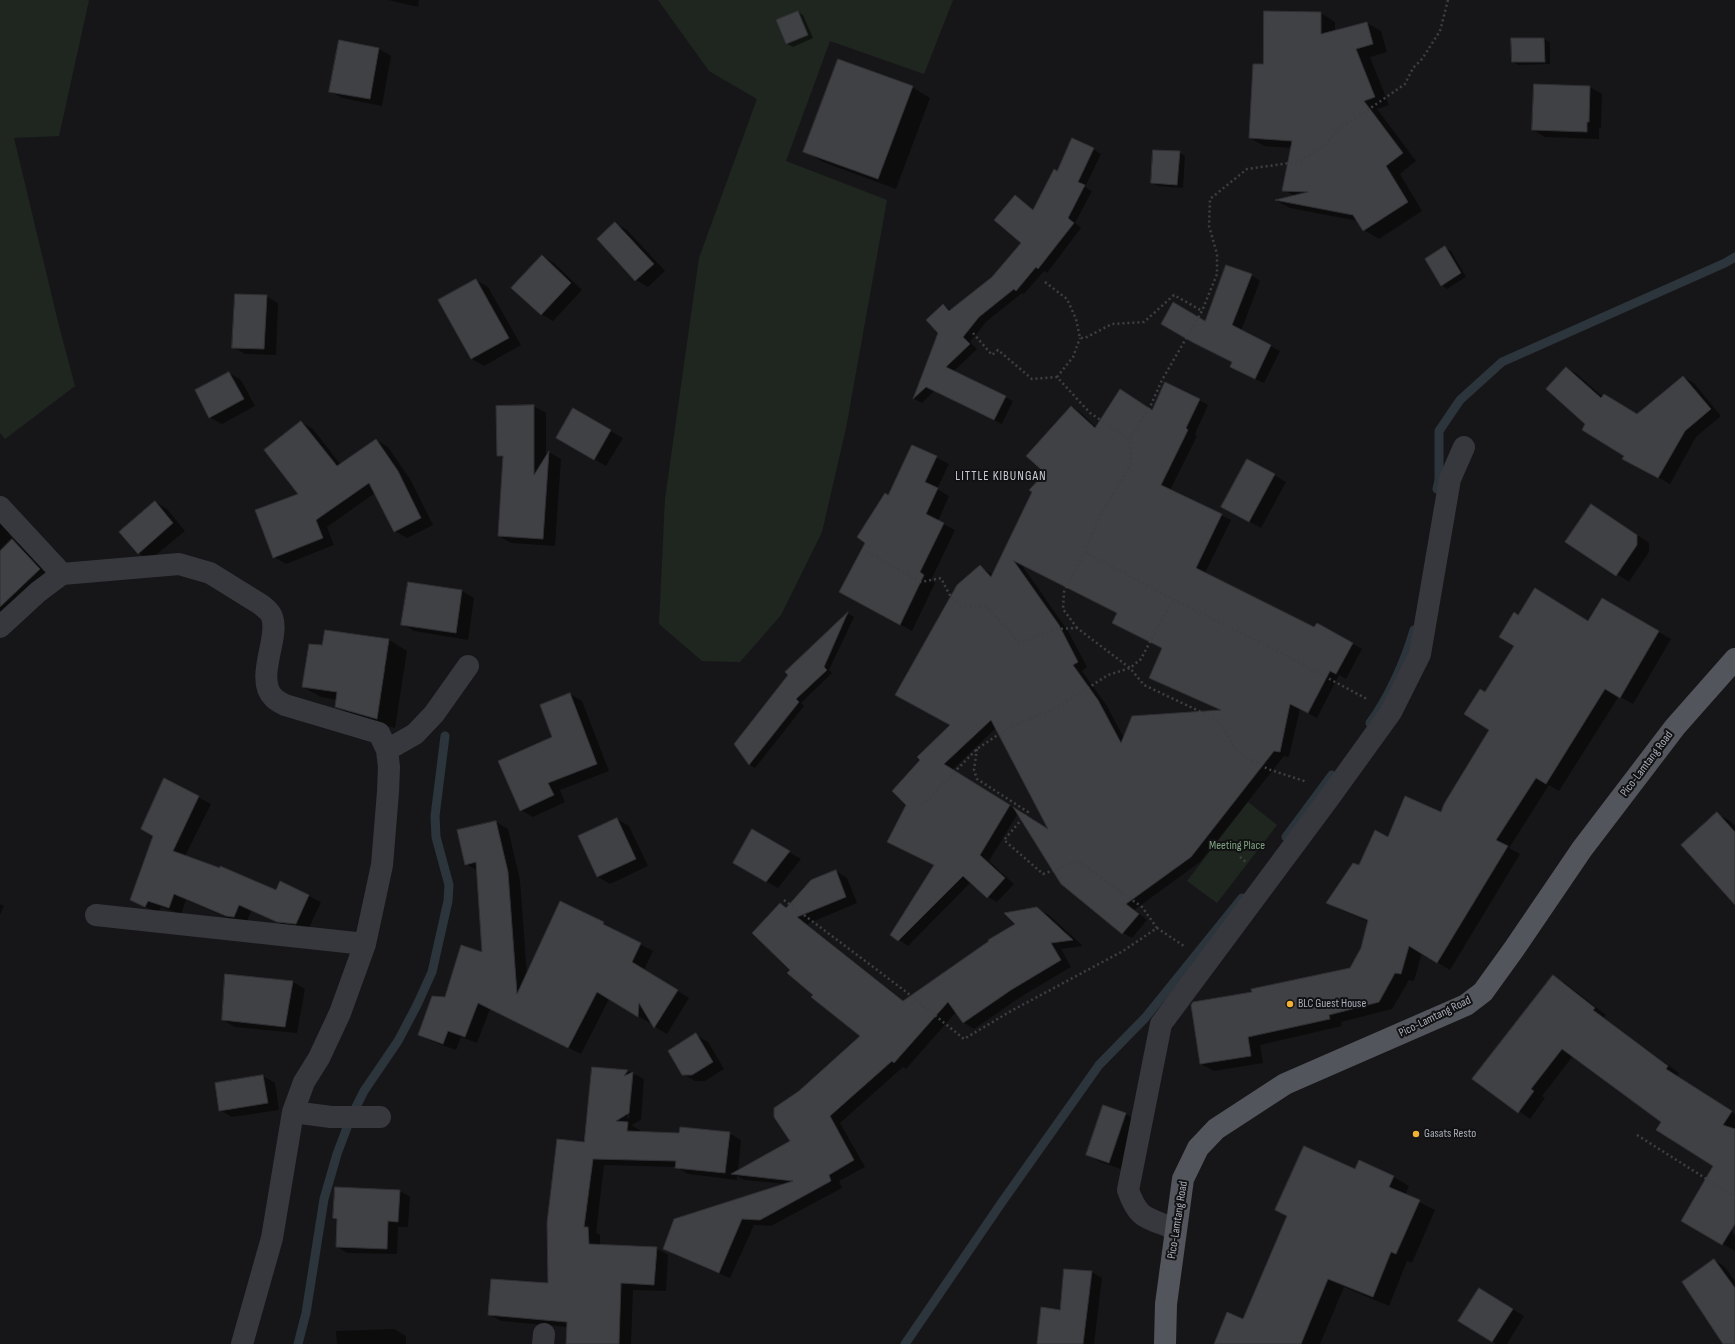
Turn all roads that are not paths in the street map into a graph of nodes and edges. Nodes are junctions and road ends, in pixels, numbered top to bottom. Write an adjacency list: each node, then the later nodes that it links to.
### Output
1 (1464, 447): 12 (street)
2 (0, 507): 3 (street)
3 (62, 574): 4 (street); 7 (street)
4 (0, 627)
5 (1735, 659): 12 (main road, Pico-Lamtang Road)
6 (468, 666): 7 (street)
7 (387, 750): 9 (street)
8 (96, 915): 9 (street)
9 (365, 944): 10 (street)
10 (294, 1112): 11 (street); 13 (street)
11 (380, 1117)
12 (1175, 1229): 14 (main road, Pico-Lamtang Road)
13 (242, 1344)
14 (1165, 1344)

